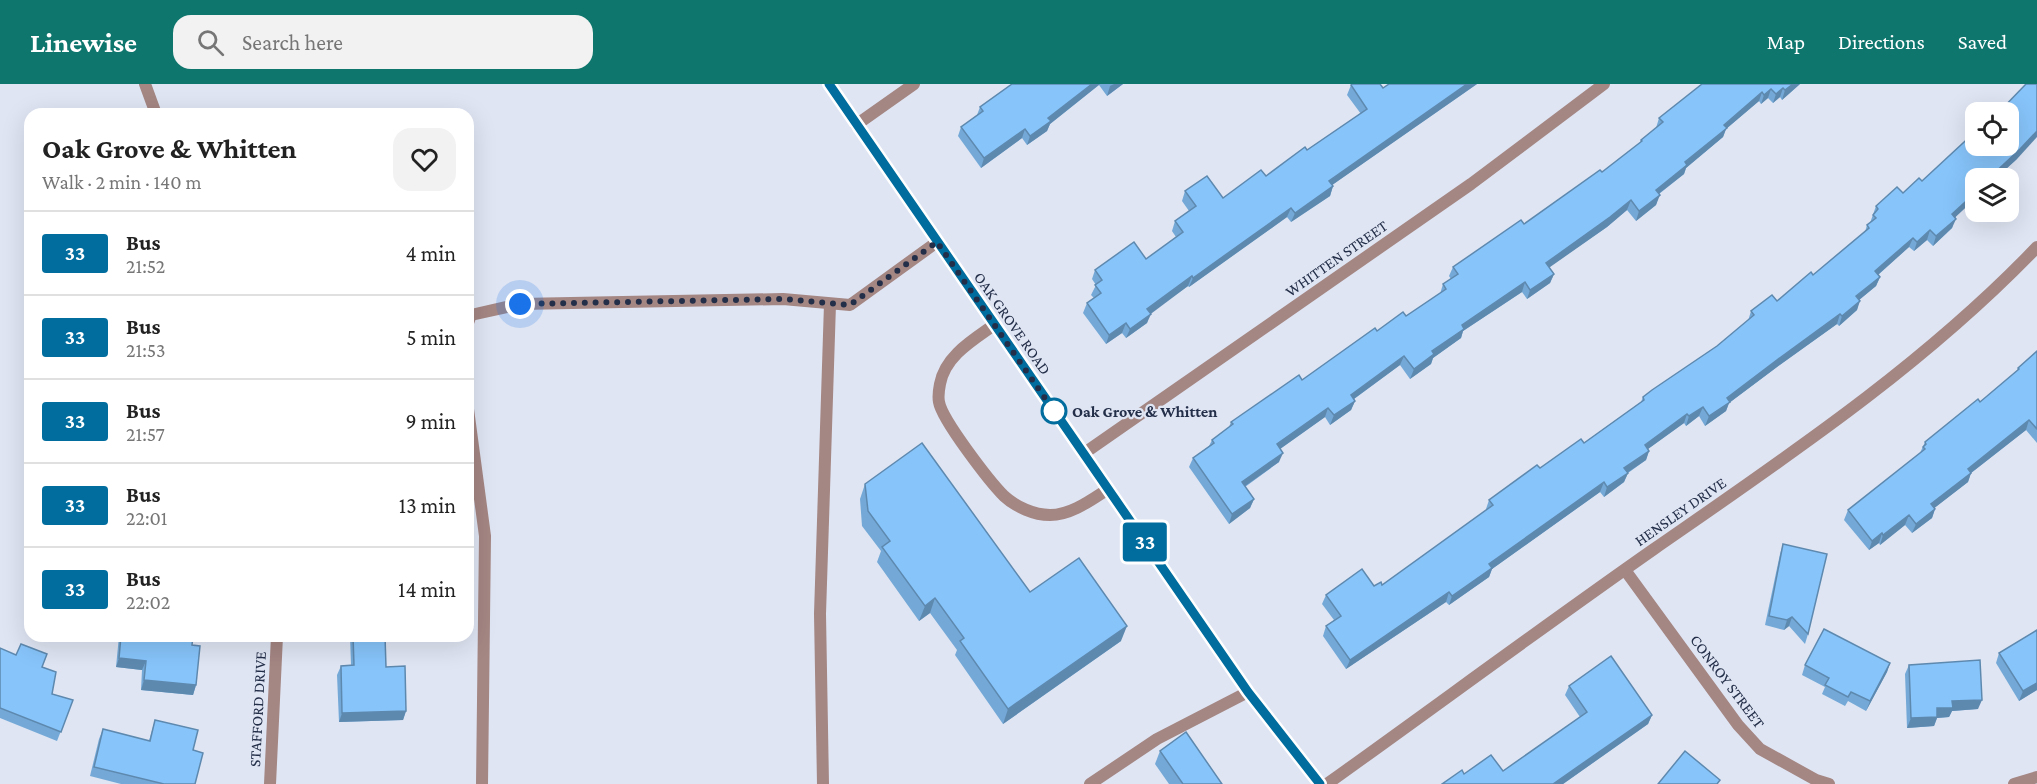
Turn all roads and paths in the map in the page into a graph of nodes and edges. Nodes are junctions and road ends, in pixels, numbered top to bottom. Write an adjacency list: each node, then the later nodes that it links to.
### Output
1 (145, 84): 5 (street)
2 (829, 84): 6 (street, OAK GROVE ROAD)
3 (914, 84): 6 (street)
4 (1604, 84): 13 (street, WHITTEN STREET)
5 (154, 108)
6 (856, 125): 7 (street, OAK GROVE ROAD)
7 (937, 242): 9 (street); 11 (street, OAK GROVE ROAD)
8 (2037, 247): 15 (street, HENSLEY DRIVE)
9 (830, 304): 10 (street); 21 (street)
10 (474, 314)
11 (994, 325): 13 (street, OAK GROVE ROAD); 14 (street)
12 (474, 454): 20 (street)
13 (1083, 454): 14 (street, OAK GROVE ROAD)
14 (1108, 489): 17 (street, OAK GROVE ROAD)
15 (1625, 570): 24 (street, HENSLEY DRIVE); 25 (street, CONROY STREET)
16 (277, 642): 19 (street, STAFFORD DRIVE)
17 (1248, 692): 22 (street); 23 (street, OAK GROVE ROAD)
18 (2037, 777): 26 (street)
19 (270, 784)
20 (482, 784)
21 (823, 784)
22 (1090, 784)
23 (1320, 784)
24 (1327, 784)
25 (1829, 784)
26 (2014, 784)

